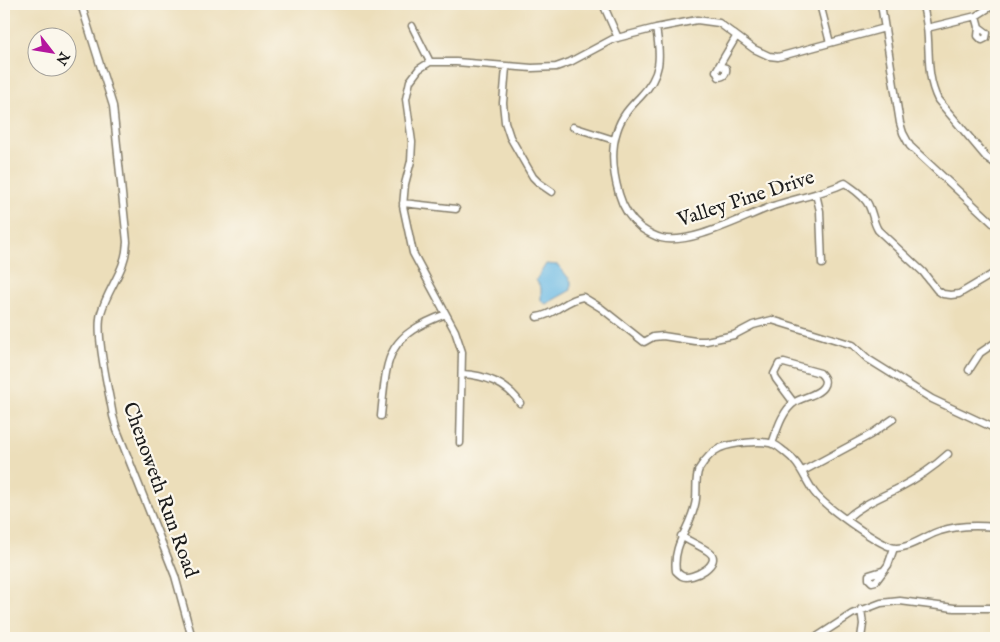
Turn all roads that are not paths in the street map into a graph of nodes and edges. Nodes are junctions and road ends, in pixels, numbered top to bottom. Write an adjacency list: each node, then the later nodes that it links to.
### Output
1 (81, 4): 50 (street, Chenoweth Run Road)
2 (603, 4): 14 (street)
3 (820, 4): 15 (street)
4 (881, 4): 11 (street)
5 (923, 4): 12 (street)
6 (996, 4): 7 (street)
7 (976, 16): 9 (street); 12 (street)
8 (412, 26): 16 (street)
9 (979, 27)
10 (656, 28): 13 (street); 14 (street); 20 (street, Valley Pine Drive)
11 (885, 28): 15 (street); 26 (street)
12 (927, 28): 21 (street)
13 (736, 37): 15 (street); 17 (street)
14 (618, 38): 18 (street)
15 (830, 43)
16 (430, 62): 18 (street); 24 (street)
17 (720, 66)
18 (506, 67): 22 (street)
19 (573, 127): 20 (street)
20 (614, 140): 23 (street, Valley Pine Drive)
21 (996, 164)
22 (552, 192)
23 (816, 194): 27 (street); 28 (street, Valley Pine Drive)
24 (403, 203): 25 (street); 29 (street)
25 (456, 209)
26 (996, 226)
27 (822, 264)
28 (995, 275)
29 (446, 314): 33 (street); 36 (street)
30 (537, 317): 38 (street)
31 (996, 342): 32 (street)
32 (969, 370)
33 (462, 374): 34 (street); 39 (street)
34 (520, 403)
35 (794, 403): 35 (street); 40 (street)
36 (381, 416)
37 (893, 419): 42 (street)
38 (996, 429)
39 (460, 443)
40 (772, 444): 42 (street); 45 (street)
41 (948, 454): 43 (street)
42 (803, 471): 43 (street)
43 (846, 519): 46 (street)
44 (996, 527): 46 (street)
45 (681, 536): 45 (street)
46 (894, 548): 47 (street)
47 (882, 571)
48 (996, 608): 49 (street)
49 (861, 610): 51 (street); 52 (street)
50 (192, 638)
51 (815, 638)
52 (861, 638)

